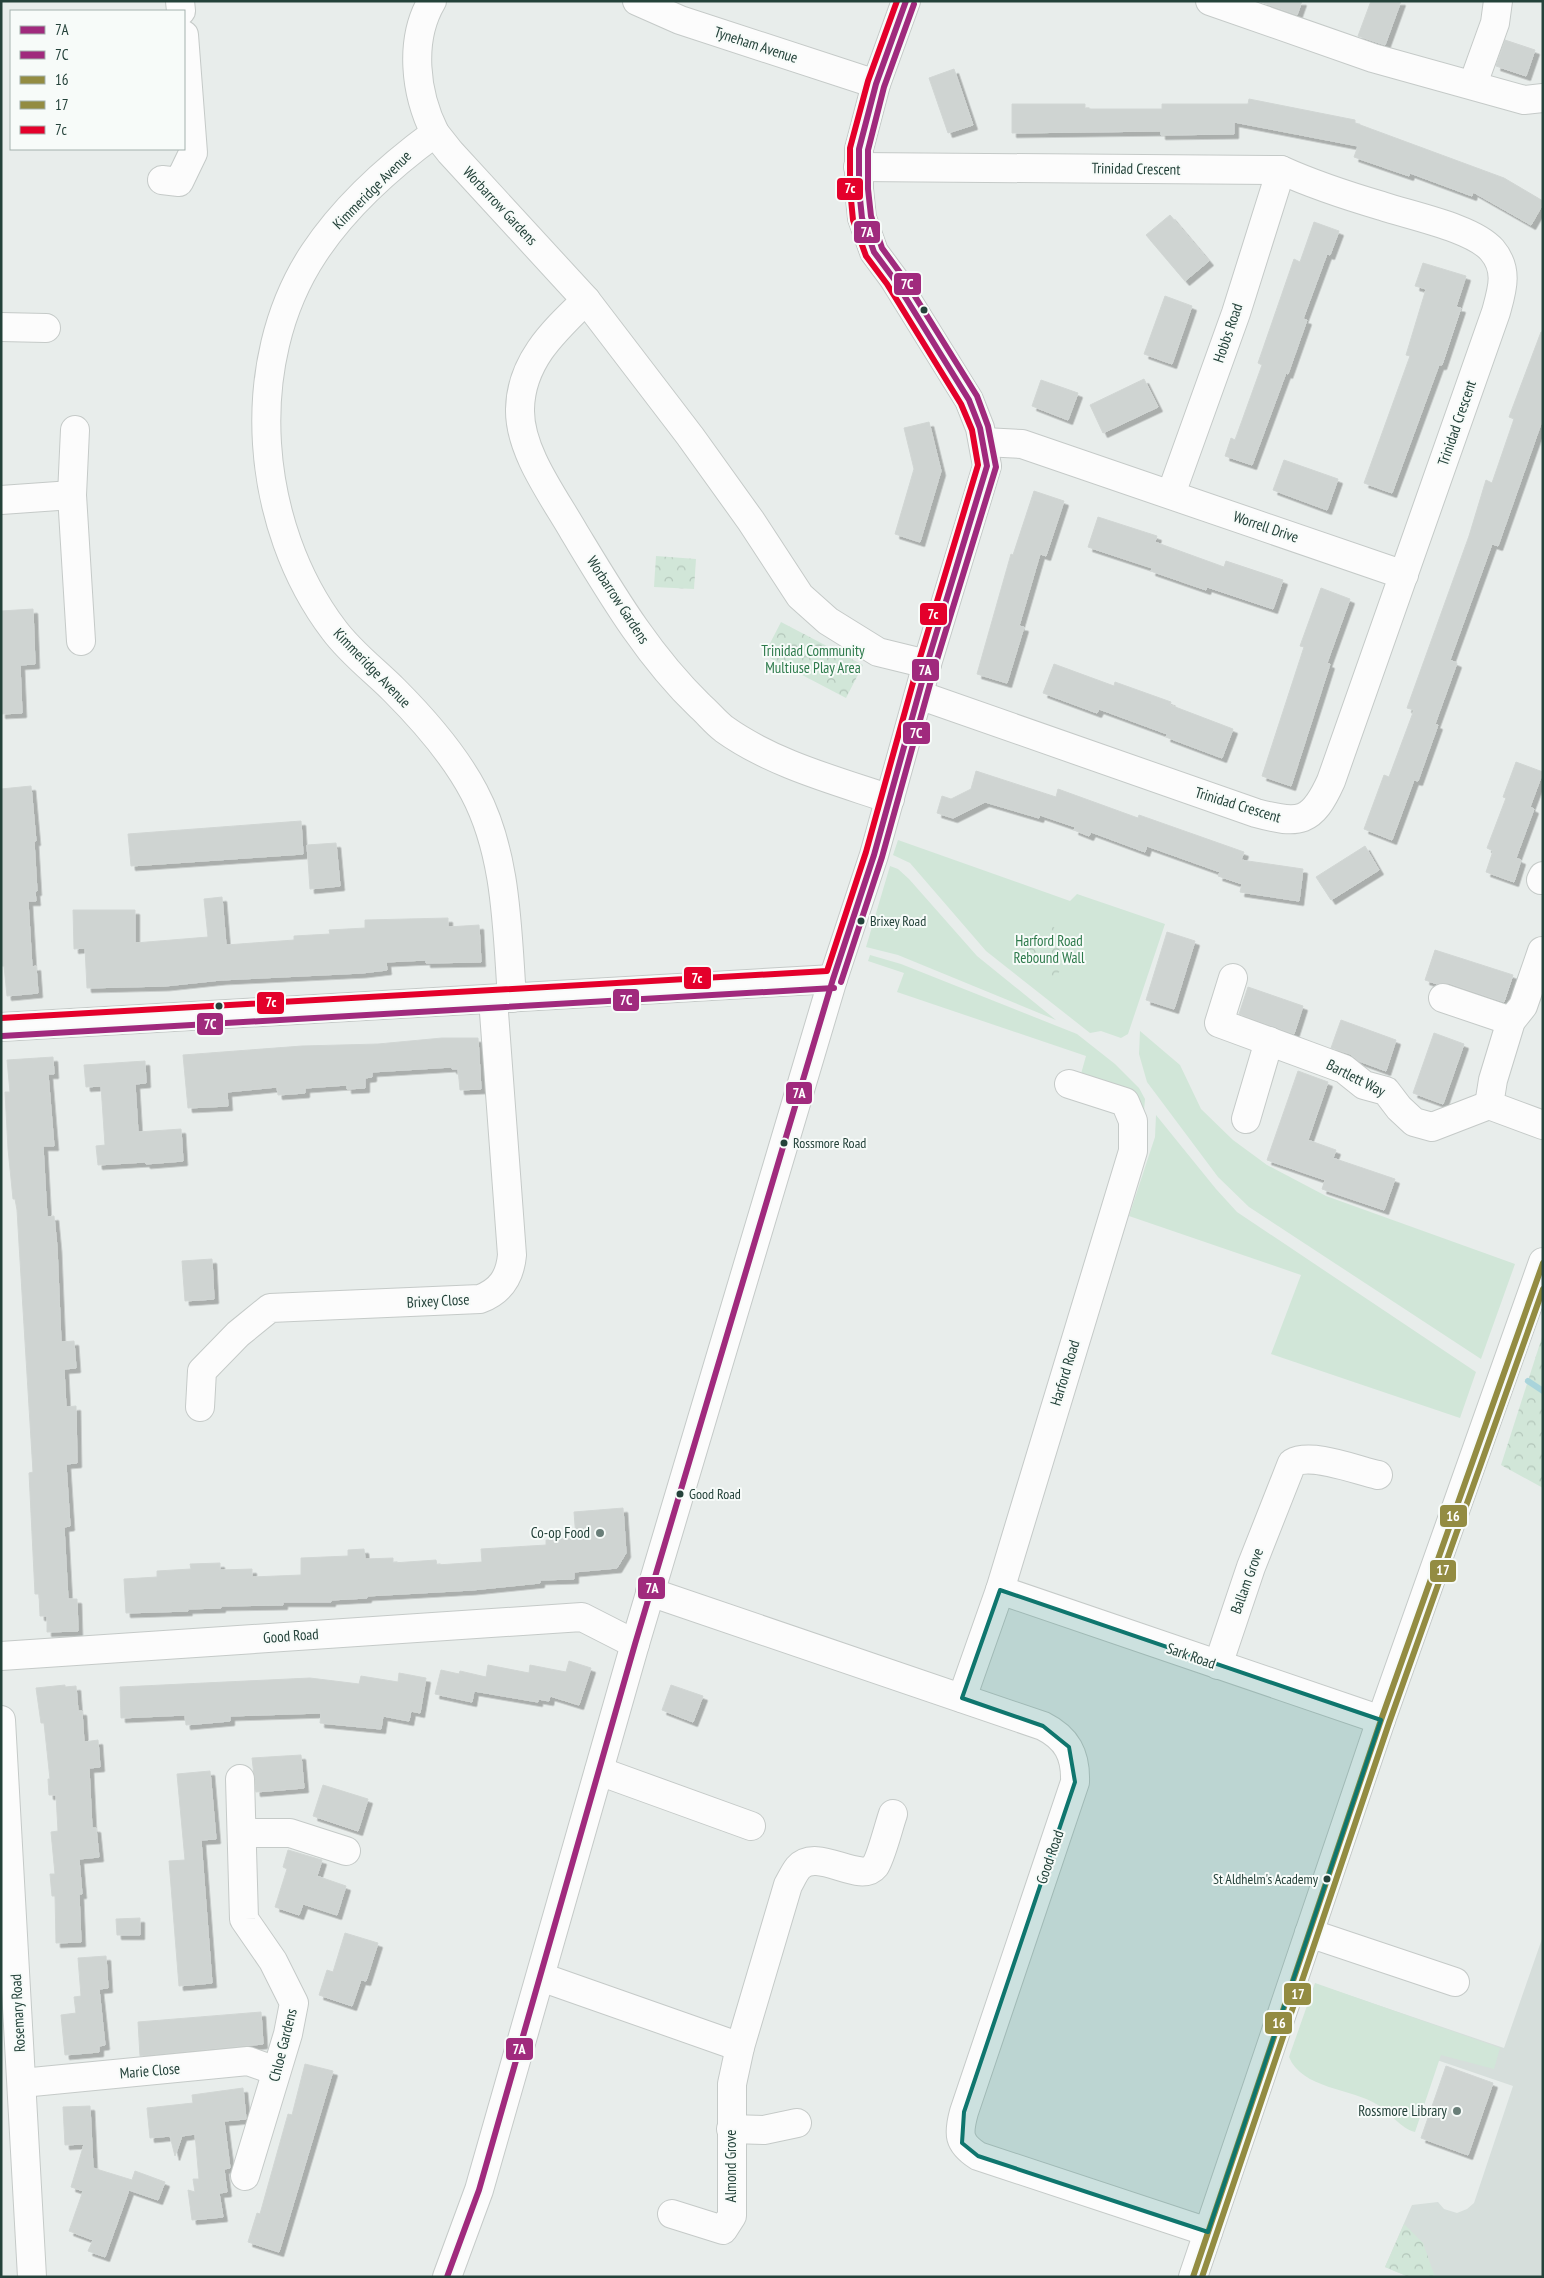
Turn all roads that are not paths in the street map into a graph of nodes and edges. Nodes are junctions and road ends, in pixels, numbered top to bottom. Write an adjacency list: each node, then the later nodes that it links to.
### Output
1 (432, 1): 10 (street)
2 (637, 1): 7 (street, Tyneham Avenue)
3 (906, 1): 7 (street)
4 (1210, 1): 8 (street)
5 (1498, 1): 8 (street)
6 (185, 48): 13 (street)
7 (876, 84): 11 (street)
8 (1474, 84): 9 (street)
9 (1543, 98)
10 (434, 133): 14 (street, Worbarrow Gardens); 30 (street, Kimmeridge Avenue)
11 (858, 167): 12 (street, Trinidad Crescent); 18 (street)
12 (1281, 170): 19 (street, Hobbs Road); 22 (street, Trinidad Crescent)
13 (162, 180)
14 (586, 300): 24 (street, Worbarrow Gardens); 26 (street, Worbarrow Gardens)
15 (1, 327): 16 (street)
16 (46, 328)
17 (75, 430): 20 (street)
18 (984, 442): 19 (street, Worrell Drive); 24 (street)
19 (1171, 494): 22 (street, Worrell Drive)
20 (72, 495): 21 (street); 23 (street)
21 (1, 500)
22 (1404, 575): 25 (street, Trinidad Crescent)
23 (81, 641)
24 (927, 664): 25 (street)
25 (919, 695): 26 (street)
26 (890, 798): 29 (street)
27 (1542, 951): 32 (street)
28 (1233, 978): 34 (street, Bartlett Way)
29 (832, 979): 30 (street); 43 (street)
30 (502, 998): 33 (street); 40 (street, Brixey Close)
31 (1443, 998): 32 (street)
32 (1511, 1021): 36 (street)
33 (1, 1027)
34 (1269, 1042): 36 (street, Bartlett Way); 37 (street)
35 (1069, 1084): 42 (street, Harford Road)
36 (1489, 1105): 38 (street)
37 (1246, 1120)
38 (1543, 1125)
39 (1543, 1262): 49 (street)
40 (200, 1407)
41 (1378, 1475): 46 (street, Ballam Grove)
42 (1000, 1590): 46 (street, Sark Road); 47 (street, Harford Road)
43 (650, 1592): 44 (street); 47 (street, Good Road)
44 (635, 1644): 45 (street, Good Road); 50 (street)
45 (1, 1656)
46 (1218, 1665): 49 (street, Sark Road)
47 (962, 1698): 66 (street, Good Road)
48 (1, 1720): 61 (street, Rosemary Road)
49 (1381, 1720): 56 (street)
50 (599, 1771): 53 (street); 57 (street)
51 (240, 1779): 54 (street, Chloe Gardens)
52 (893, 1814): 59 (street, Almond Grove)
53 (751, 1826)
54 (242, 1833): 55 (street); 60 (street, Chloe Gardens)
55 (346, 1851)
56 (1309, 1933): 58 (street); 66 (street)
57 (541, 1977): 59 (street); 68 (street)
58 (1455, 1982)
59 (740, 2047): 63 (street, Almond Grove)
60 (276, 2071): 61 (street, Marie Close); 64 (street, Chloe Gardens)
61 (22, 2083): 67 (street, Rosemary Road)
62 (797, 2123): 63 (street)
63 (731, 2129): 65 (street, Almond Grove)
64 (245, 2176)
65 (672, 2214)
66 (1208, 2232): 69 (street)
67 (32, 2277)
68 (447, 2277)
69 (1193, 2277)

